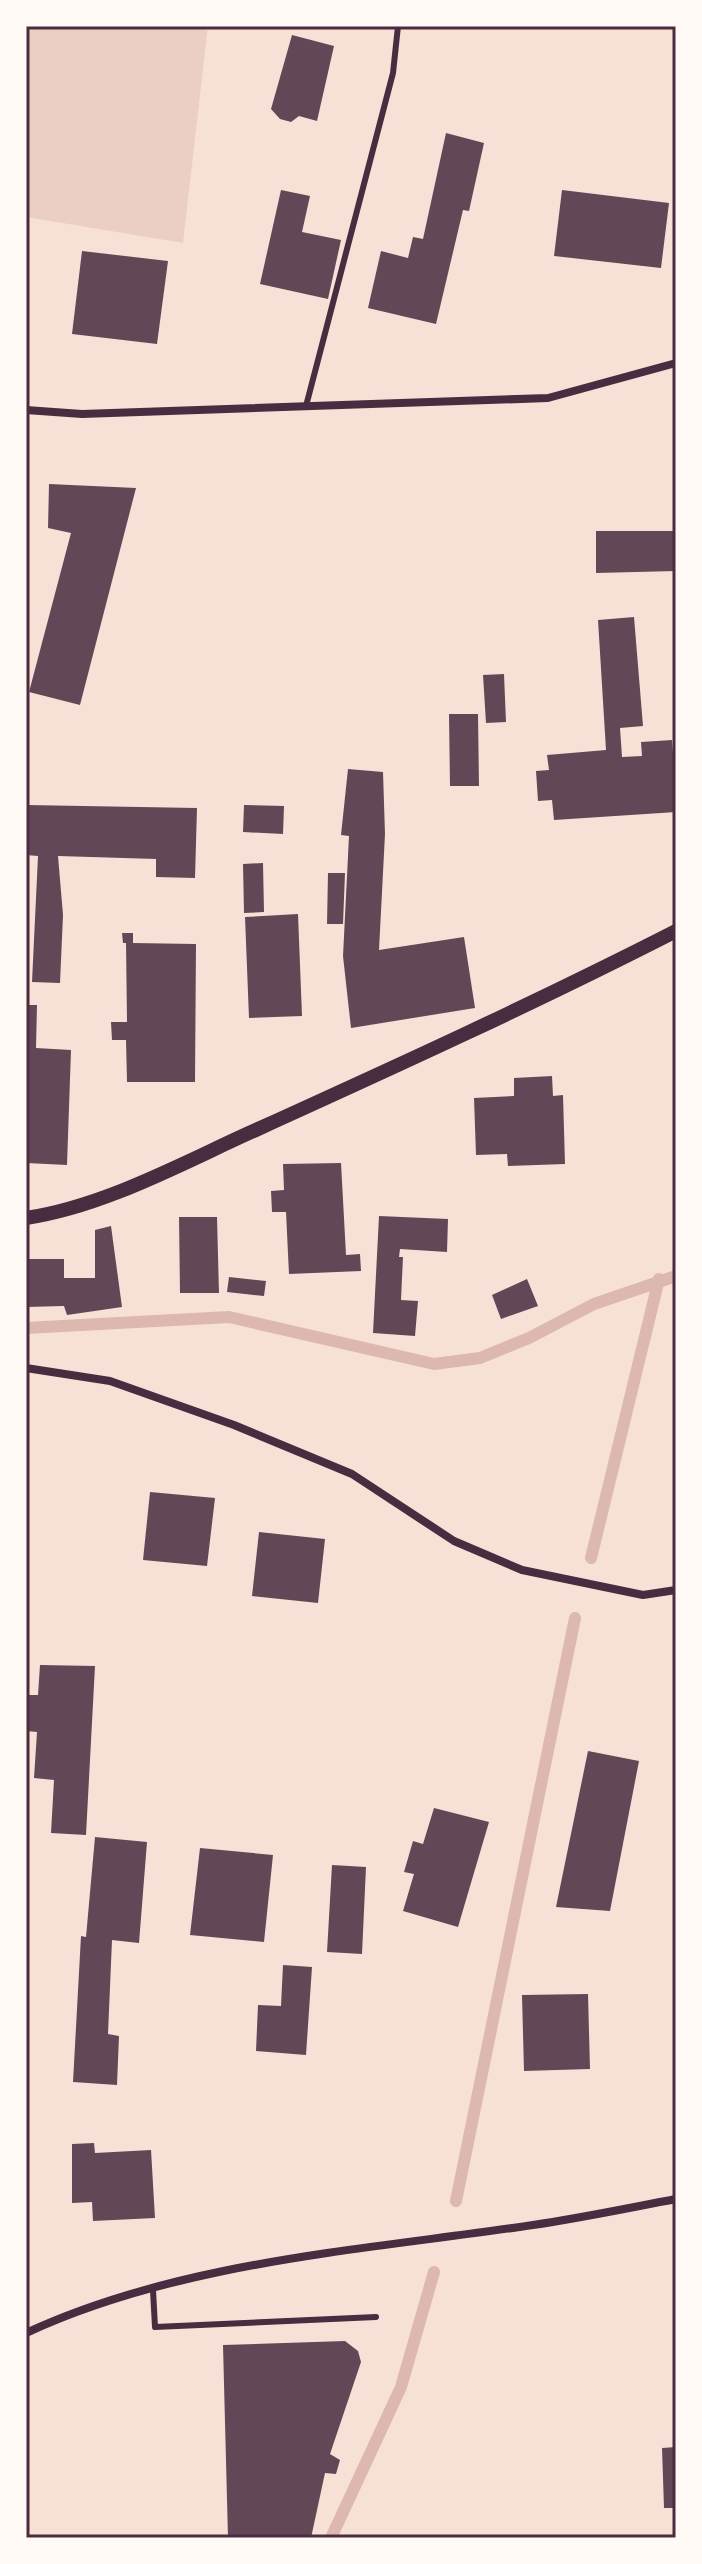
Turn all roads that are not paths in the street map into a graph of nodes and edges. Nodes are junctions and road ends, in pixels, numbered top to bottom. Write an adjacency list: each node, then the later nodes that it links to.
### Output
1 (398, 26): 3 (lane)
2 (676, 363): 3 (street)
3 (306, 406): 4 (street)
4 (26, 410)
5 (676, 931): 6 (street)
6 (26, 1218)
7 (26, 1368): 8 (street)
8 (676, 1590)
9 (676, 2199): 10 (street)
10 (153, 2290): 11 (lane); 12 (street)
11 (376, 2317)
12 (26, 2333)

